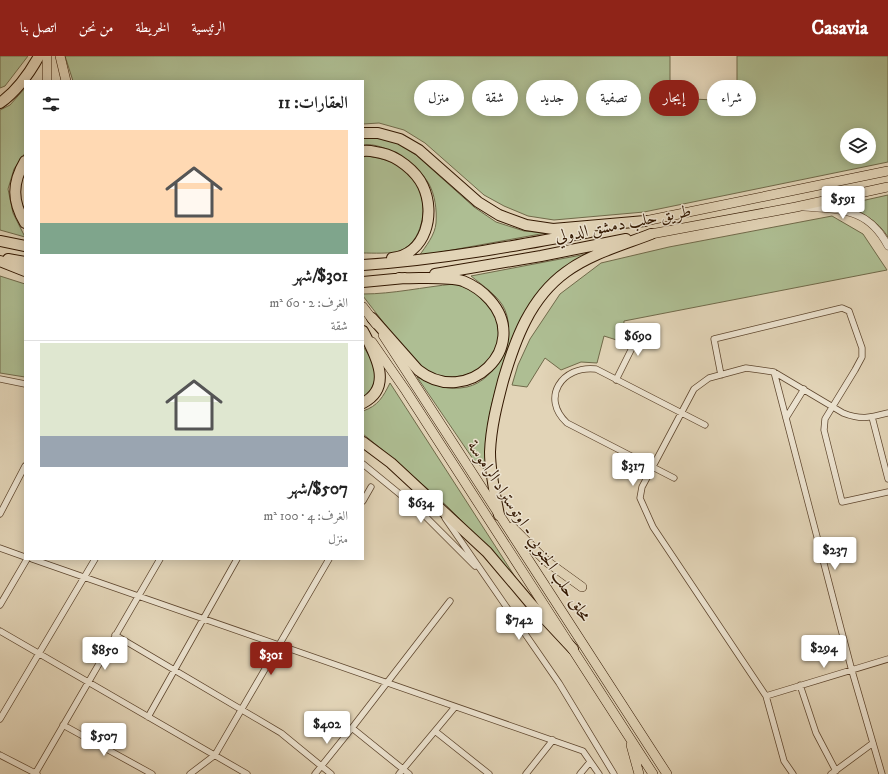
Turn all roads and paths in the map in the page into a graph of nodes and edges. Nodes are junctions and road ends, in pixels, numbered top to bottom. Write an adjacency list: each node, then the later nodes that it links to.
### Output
1 (39, 56): 6 (highway)
2 (47, 56): 4 (highway)
3 (60, 56): 5 (highway)
4 (47, 80)
5 (66, 80)
6 (0, 103)
7 (364, 133): 14 (highway)
8 (364, 151): 23 (highway)
9 (24, 163): 13 (highway)
10 (888, 171): 14 (highway)
11 (888, 187): 12 (highway, طريق حلب دمشق الدولي)
12 (796, 207): 15 (highway, طريق حلب دمشق الدولي); 18 (street)
13 (24, 221)
14 (645, 222): 22 (highway, طريق حلب دمشق الدولي)
15 (651, 234): 25 (highway, طريق حلب دمشق الدولي); 56 (highway)
16 (0, 241): 17 (highway)
17 (24, 246)
18 (888, 246)
19 (0, 257): 21 (highway)
20 (0, 261): 24 (highway)
21 (24, 262)
22 (364, 264)
23 (364, 264)
24 (24, 271)
25 (399, 278): 26 (highway, طريق حلب دمشق الدولي); 28 (highway)
26 (364, 282)
27 (364, 307): 28 (highway, محلق حلب الجنوبي - اوتوستراد الراموسة)
28 (372, 318): 56 (highway, محلق حلب الجنوبي - اوتوستراد الراموسة)
29 (636, 329): 35 (street)
30 (364, 331): 75 (highway, محلق حلب الجنوبي - اوتوستراد الراموسة)
31 (364, 332): 38 (highway)
32 (774, 372): 33 (street); 37 (street); 43 (street)
33 (721, 375): 39 (street); 40 (street)
34 (0, 379): 36 (street)
35 (616, 380): 40 (street); 47 (street)
36 (24, 384)
37 (804, 389): 39 (street); 43 (street)
38 (364, 402)
39 (833, 406): 42 (street); 52 (street)
40 (681, 413): 44 (street); 47 (street)
41 (888, 413): 42 (street)
42 (872, 417): 50 (street)
43 (786, 418): 79 (street)
44 (705, 425)
45 (364, 443): 54 (highway)
46 (364, 465): 65 (street)
47 (652, 467): 49 (street); 83 (street)
48 (24, 468): 55 (street)
49 (674, 478)
50 (888, 479)
51 (371, 487): 53 (street)
52 (888, 492)
53 (364, 499)
54 (434, 501): 65 (street); 75 (highway)
55 (0, 514)
56 (499, 514): 67 (highway); 116 (highway, محلق حلب الجنوبي - اوتوستراد الراموسة)
57 (0, 548): 58 (street)
58 (24, 557)
59 (26, 560): 70 (street)
60 (35, 560): 66 (street)
61 (94, 560): 66 (street)
62 (159, 560): 68 (street)
63 (236, 560): 71 (street)
64 (328, 560): 74 (street)
65 (486, 577): 113 (street)
66 (84, 578): 68 (street); 76 (street)
67 (582, 587)
68 (138, 597): 71 (street); 73 (street)
69 (450, 601): 81 (street)
70 (0, 605)
71 (203, 619): 74 (street); 78 (street)
72 (0, 631): 76 (street)
73 (115, 636): 78 (street); 80 (street)
74 (278, 645): 81 (street); 85 (street)
75 (573, 649): 91 (highway, محلق حلب الجنوبي - اوتوستراد الراموسة)
76 (39, 654): 80 (street); 87 (street)
77 (888, 659): 79 (street)
78 (174, 670): 85 (street); 86 (street)
79 (852, 671): 82 (street); 93 (street)
80 (88, 682): 86 (street); 88 (street)
81 (387, 684): 84 (street); 89 (street)
82 (800, 685): 83 (street); 100 (street)
83 (766, 696): 117 (street)
84 (455, 707): 90 (street); 92 (street)
85 (242, 710): 95 (street); 97 (street)
86 (148, 717): 95 (street)
87 (0, 719)
88 (63, 725): 102 (street); 103 (street)
89 (352, 728): 97 (street); 99 (street)
90 (435, 731): 99 (street); 109 (street)
91 (629, 736): 114 (highway); 115 (highway, محلق حلب الجنوبي - اوتوستراد الراموسة)
92 (553, 740): 96 (street); 110 (street)
93 (873, 743): 100 (street); 101 (street)
94 (0, 755): 102 (street)
95 (215, 755): 104 (street); 105 (street)
96 (590, 762): 111 (street); 112 (street)
97 (321, 766): 106 (street); 107 (street)
98 (888, 768): 101 (street)
99 (401, 772): 108 (street)
100 (833, 772)
101 (882, 773)
102 (36, 774)
103 (152, 774)
104 (190, 774)
105 (248, 774)
106 (315, 774)
107 (331, 774)
108 (409, 774)
109 (489, 774)
110 (526, 774)
111 (580, 774)
112 (599, 774)
113 (614, 774)
114 (639, 774)
115 (653, 774)
116 (667, 774)
117 (793, 774)

